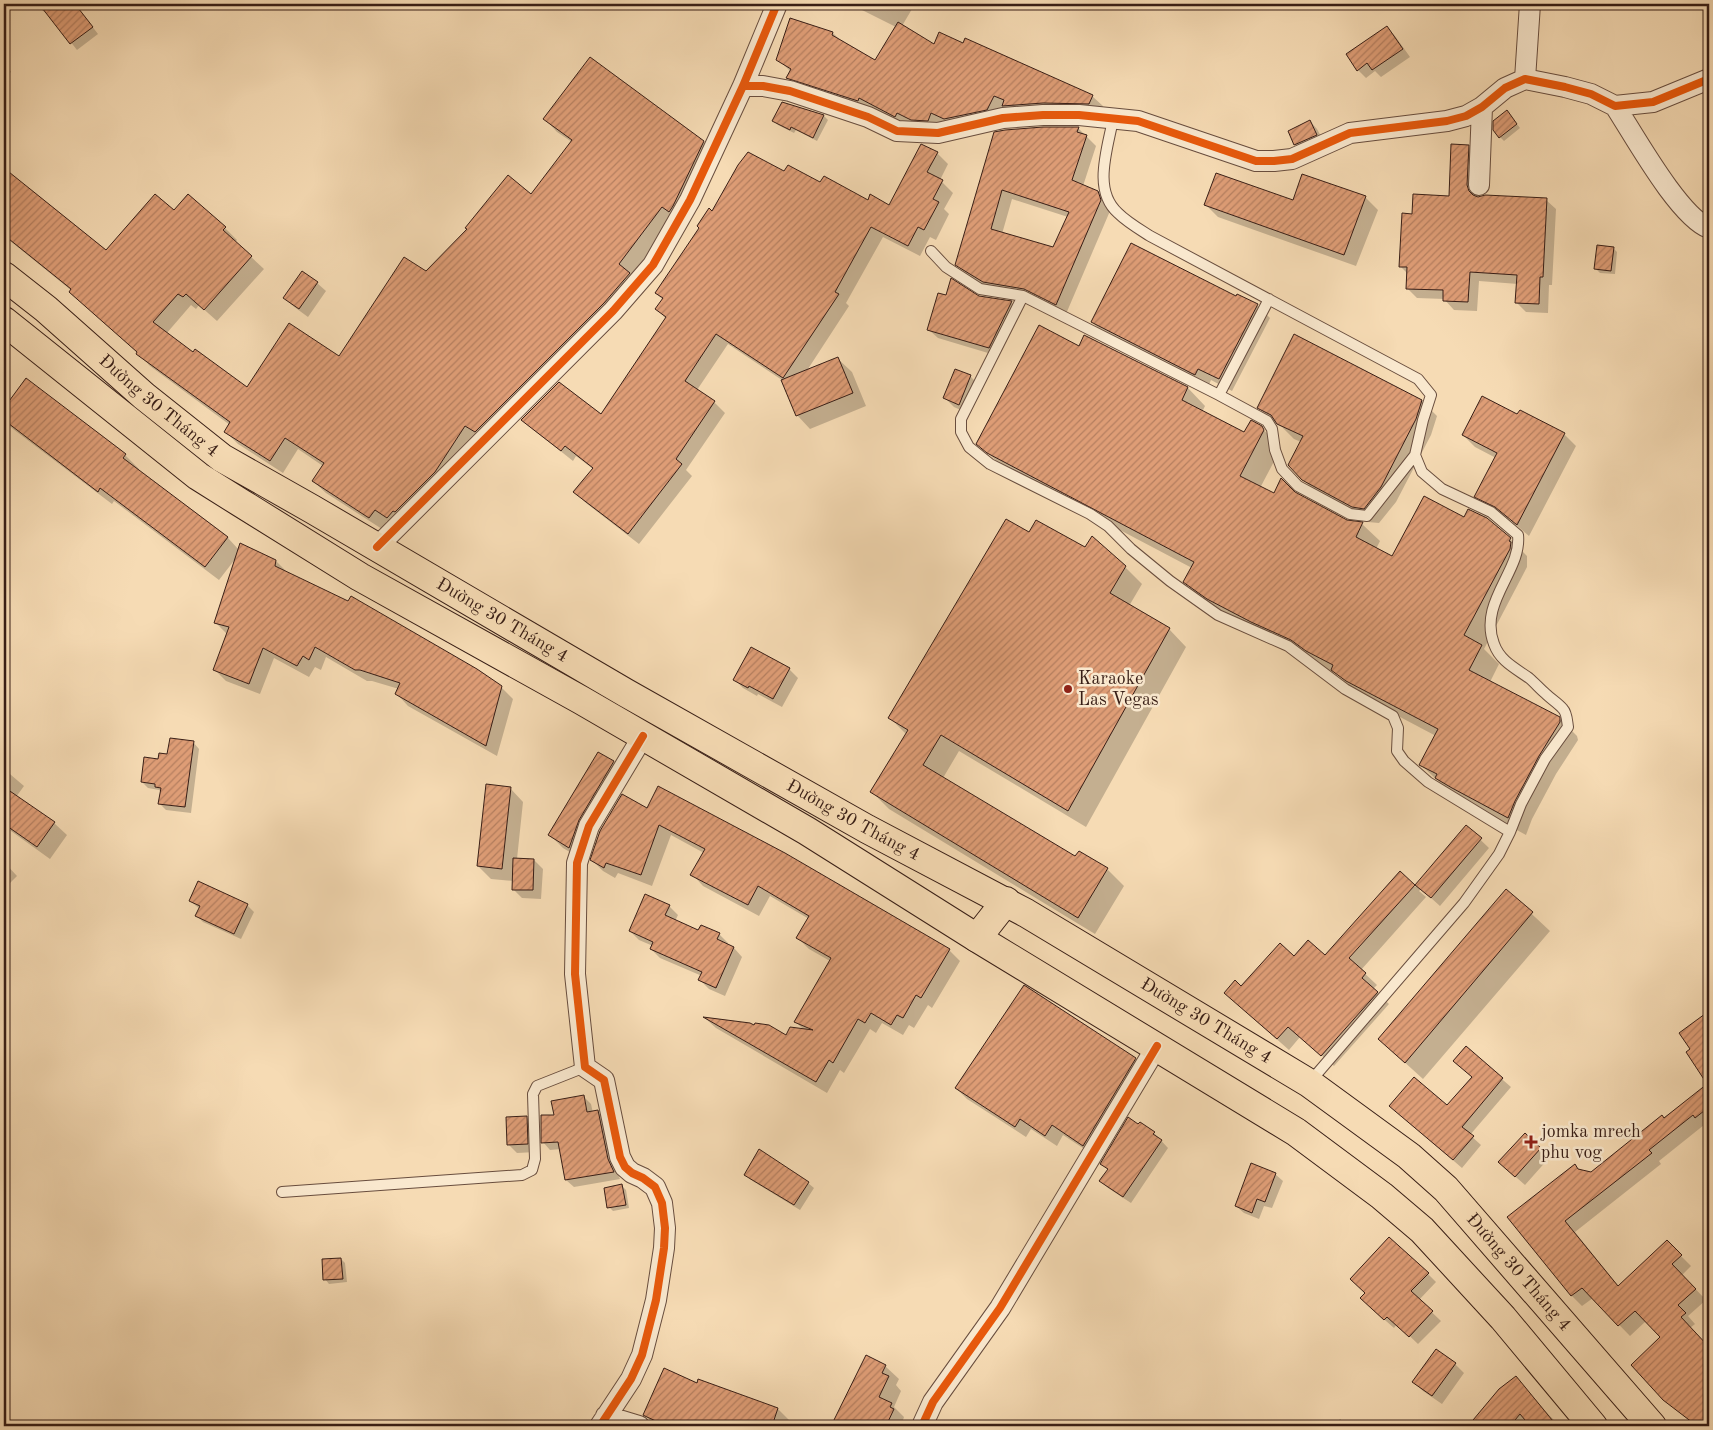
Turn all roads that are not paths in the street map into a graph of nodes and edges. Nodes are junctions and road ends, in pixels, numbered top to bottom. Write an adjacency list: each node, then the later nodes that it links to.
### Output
1 (777, 4): 5 (street)
2 (1530, 4): 3 (street)
3 (1525, 79): 6 (street); 7 (street)
4 (1709, 79): 6 (street)
5 (743, 86): 8 (street); 18 (street)
6 (1615, 106): 10 (street)
7 (1482, 107): 8 (street); 9 (street)
8 (1113, 119): 14 (lane)
9 (1479, 185)
10 (1709, 228)
11 (931, 251): 13 (lane)
12 (4, 276): 18 (main road, Đường 30 Tháng 4)
13 (1023, 296): 16 (lane); 21 (lane)
14 (1270, 299): 16 (lane); 17 (lane)
15 (4, 321): 19 (main road, Đường 30 Tháng 4)
16 (1219, 395): 17 (lane)
17 (1415, 455): 21 (lane)
18 (377, 548): 19 (main road); 22 (main road, Đường 30 Tháng 4)
19 (360, 577): 20 (main road, Đường 30 Tháng 4)
20 (643, 736): 23 (main road, Đường 30 Tháng 4); 25 (street)
21 (1510, 832): 26 (lane)
22 (1006, 901): 23 (main road); 26 (main road, Đường 30 Tháng 4)
23 (977, 938): 24 (main road, Đường 30 Tháng 4)
24 (1157, 1046): 29 (main road, Đường 30 Tháng 4); 32 (street)
25 (585, 1067): 27 (lane); 30 (street)
26 (1308, 1084): 28 (main road, Đường 30 Tháng 4)
27 (282, 1192)
28 (1534, 1290): 29 (main road); 34 (main road, Đường 30 Tháng 4)
29 (1503, 1318): 33 (main road, Đường 30 Tháng 4)
30 (603, 1421): 31 (street)
31 (638, 1426)
32 (922, 1426)
33 (1593, 1426)
34 (1652, 1426)

